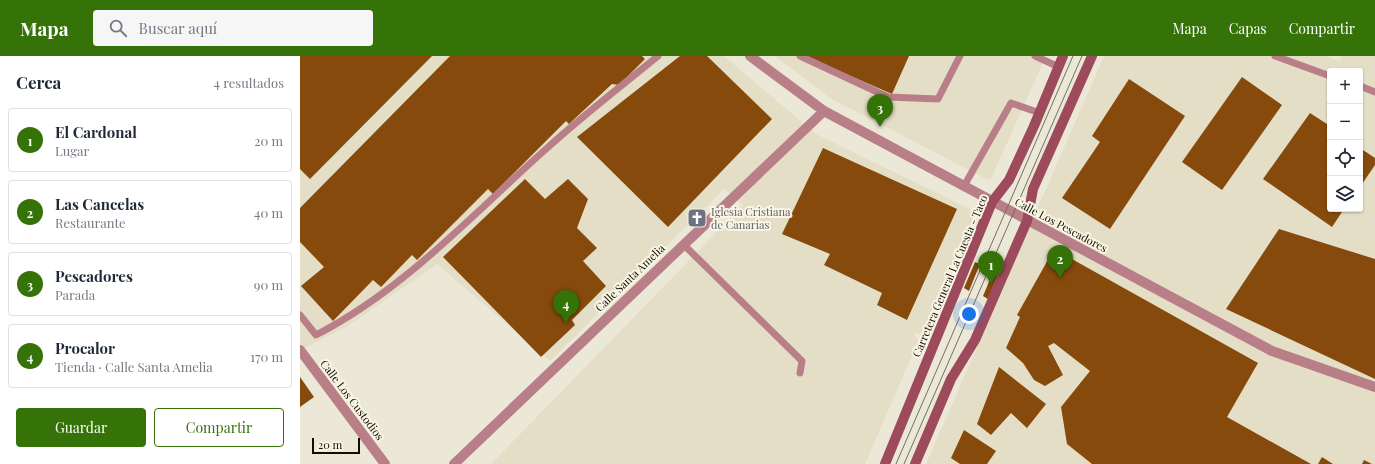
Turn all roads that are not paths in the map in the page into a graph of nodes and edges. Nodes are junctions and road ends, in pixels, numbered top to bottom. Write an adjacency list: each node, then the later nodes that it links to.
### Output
1 (658, 56): 19 (lane)
2 (750, 56): 13 (street, Calle Los Pescadores)
3 (800, 56): 4 (lane)
4 (960, 56)
5 (1035, 56): 9 (lane)
6 (1063, 56): 9 (main road, Carretera General La Cuesta - Taco)
7 (1092, 56): 17 (main road)
8 (1275, 56): 10 (lane)
9 (1059, 67): 14 (main road, Carretera General La Cuesta - Taco)
10 (1327, 75)
11 (1363, 87): 12 (lane)
12 (1375, 92)
13 (824, 111): 15 (street, Calle Los Pescadores); 18 (street, Calle Santa Amelia)
14 (1040, 113): 15 (lane); 16 (main road, Carretera General La Cuesta - Taco)
15 (964, 186): 16 (street, Calle Los Pescadores)
16 (992, 202): 17 (street, Calle Los Pescadores); 25 (main road, Carretera General La Cuesta - Taco)
17 (1027, 220): 22 (street, Calle Los Pescadores); 26 (main road)
18 (683, 244): 21 (lane); 24 (street, Calle Santa Amelia)
19 (300, 315)
20 (301, 352): 23 (street, Calle Los Custodios)
21 (800, 373)
22 (1375, 387)
23 (385, 464)
24 (454, 464)
25 (885, 464)
26 (915, 464)

